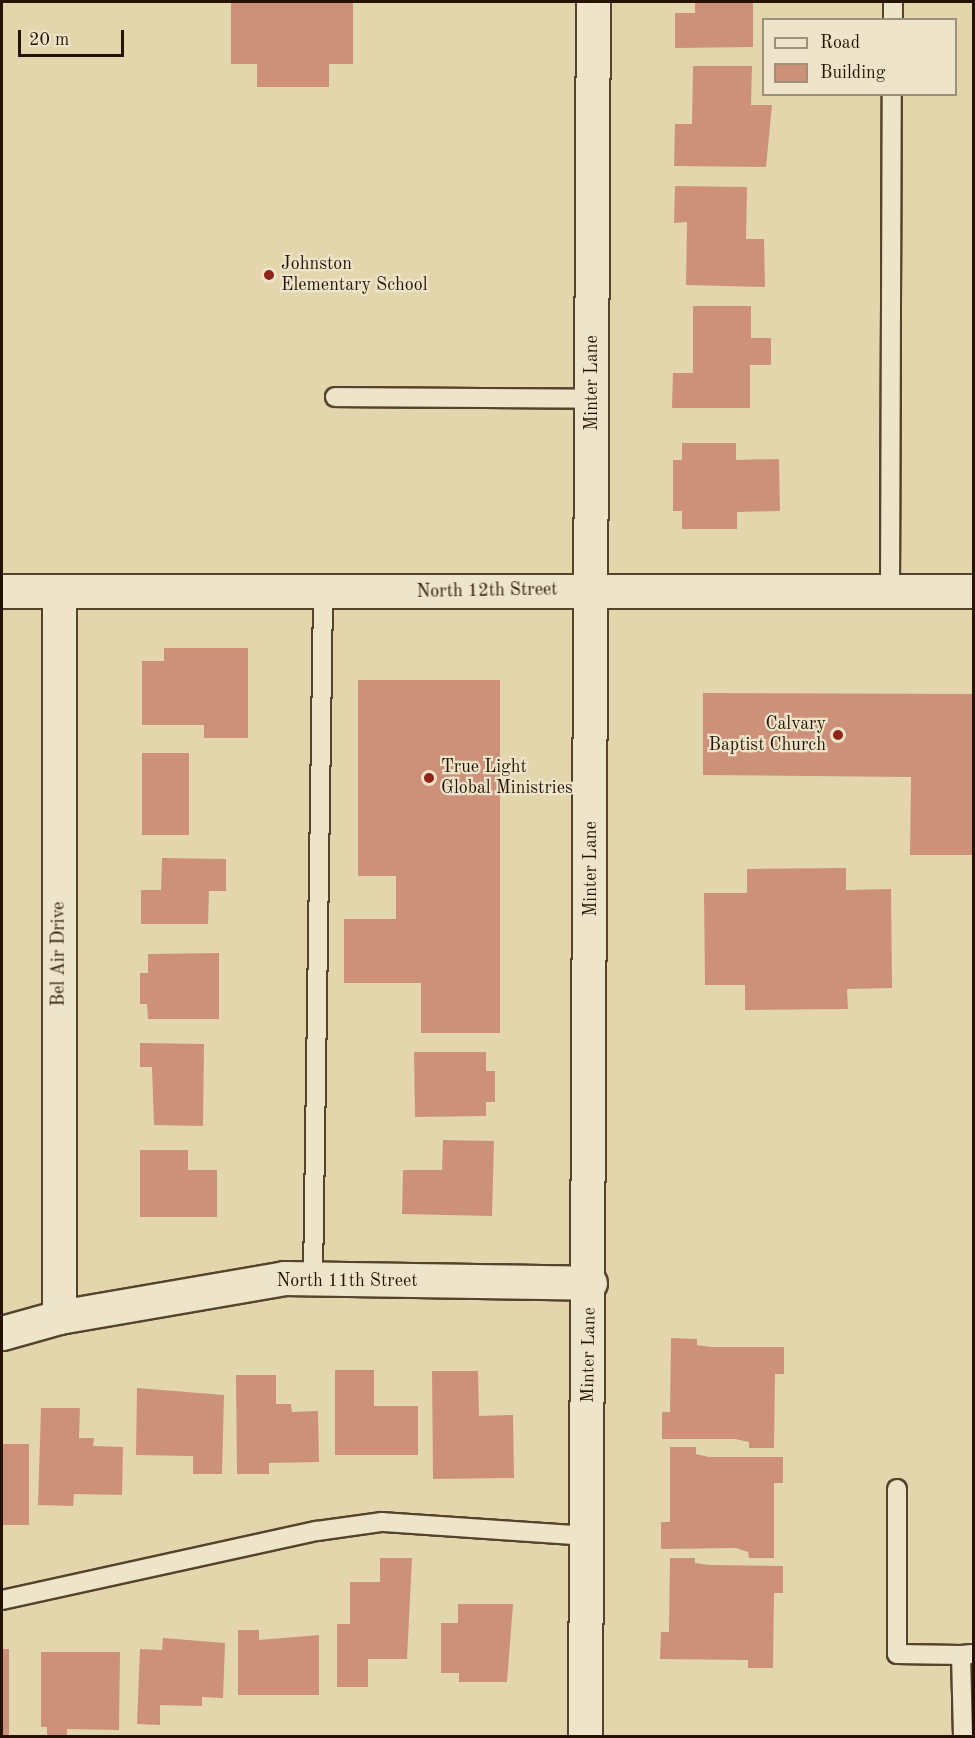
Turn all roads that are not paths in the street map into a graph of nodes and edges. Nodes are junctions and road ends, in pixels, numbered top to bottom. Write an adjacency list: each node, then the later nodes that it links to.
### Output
1 (592, 2): 6 (street, Minter Lane)
2 (893, 2): 3 (lane)
3 (893, 18)
4 (892, 96): 10 (lane)
5 (335, 397): 6 (lane)
6 (592, 399): 7 (street, Minter Lane)
7 (592, 590): 10 (street, North 12th Street); 12 (street, North 12th Street); 14 (street, Minter Lane)
8 (2, 591): 9 (street, North 12th Street)
9 (59, 591): 12 (street, North 12th Street); 15 (street, Bel Air Drive)
10 (890, 591): 11 (street, North 12th Street)
11 (974, 591)
12 (323, 593): 13 (lane)
13 (313, 1278): 14 (street, North 11th Street); 15 (street, North 11th Street)
14 (590, 1283): 18 (street, Minter Lane)
15 (59, 1317): 16 (street, North 11th Street)
16 (2, 1333)
17 (897, 1490): 20 (lane)
18 (587, 1536): 19 (lane); 21 (street, Minter Lane)
19 (2, 1600)
20 (967, 1654): 22 (lane)
21 (585, 1737)
22 (963, 1737)

